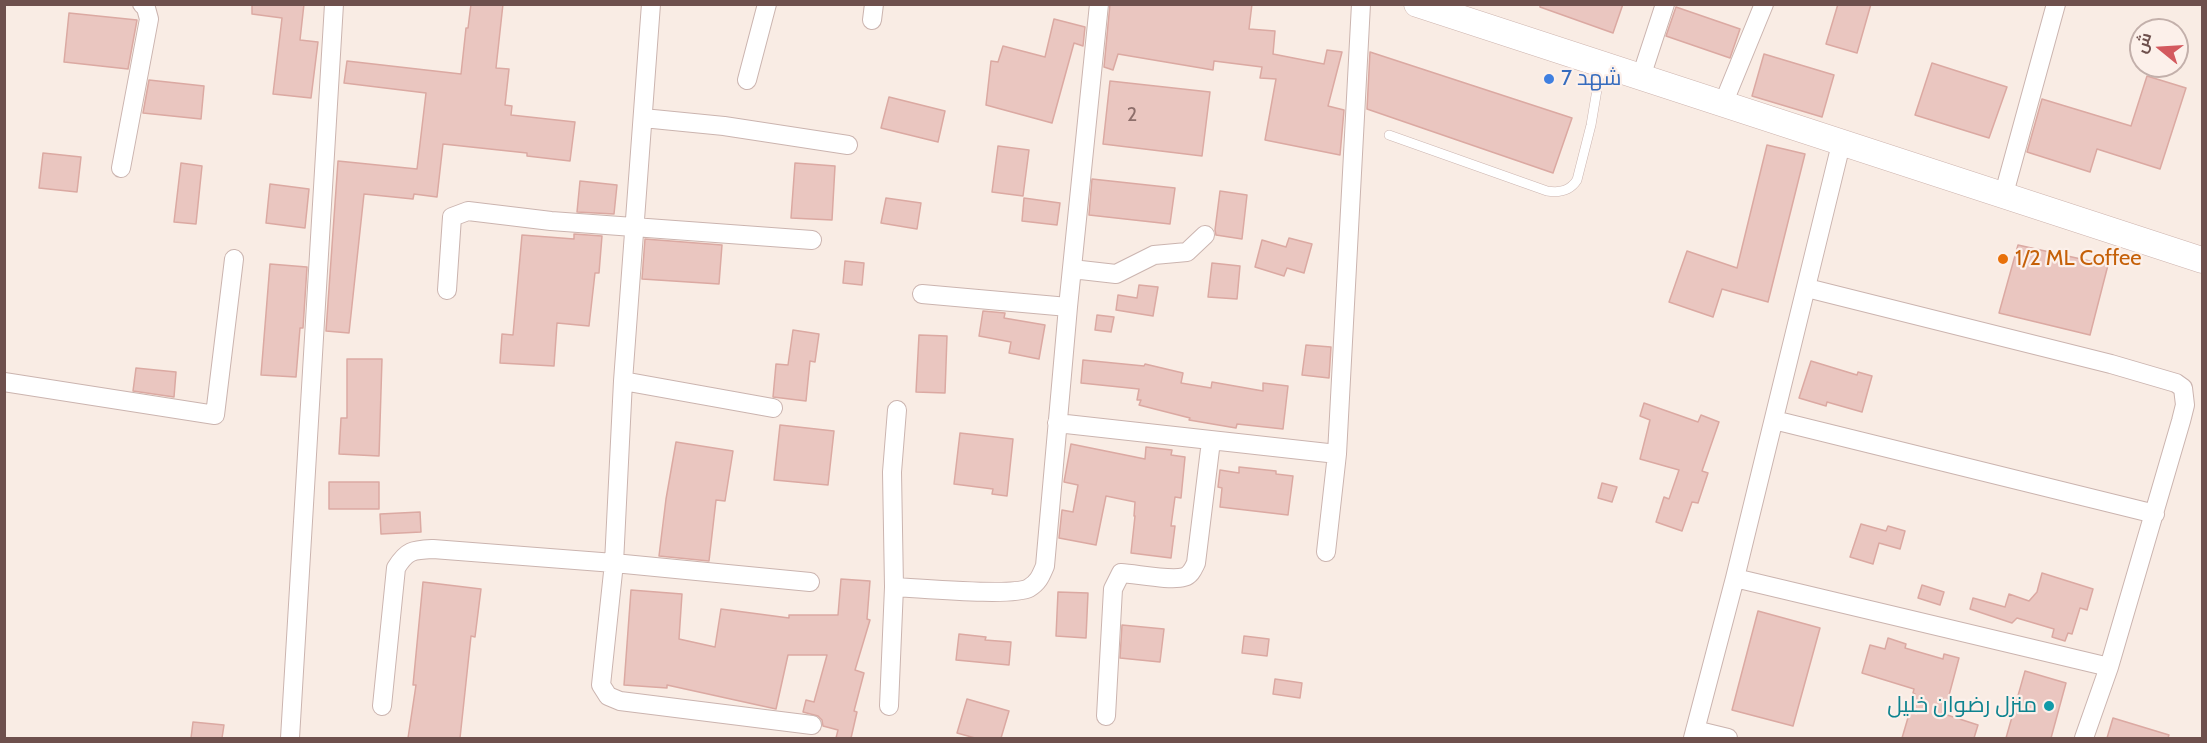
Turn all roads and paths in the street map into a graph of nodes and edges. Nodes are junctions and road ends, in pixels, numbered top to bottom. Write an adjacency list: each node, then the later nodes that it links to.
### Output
1 (142, 4): 19 (street)
2 (334, 4): 51 (street)
3 (651, 4): 15 (street)
4 (767, 4): 13 (street)
5 (1099, 4): 26 (street)
6 (1361, 4): 38 (street)
7 (1418, 4): 11 (main road)
8 (1665, 4): 12 (street)
9 (1764, 4): 14 (street)
10 (2056, 4): 20 (street)
11 (1601, 64): 12 (main road); 16 (lane)
12 (1641, 77): 14 (main road)
13 (747, 80)
14 (1723, 104): 17 (main road)
15 (643, 118): 18 (street); 21 (street)
16 (1389, 135)
17 (1841, 144): 20 (main road); 27 (street)
18 (848, 145)
19 (122, 168)
20 (2003, 197): 25 (main road)
21 (634, 228): 23 (street); 28 (street); 31 (street)
22 (1205, 235): 26 (street)
23 (812, 240)
24 (234, 259): 32 (street)
25 (2202, 260)
26 (1072, 269): 30 (street)
27 (1808, 288): 35 (street); 39 (street)
28 (447, 290)
29 (922, 294): 30 (street)
30 (1068, 307): 36 (street)
31 (623, 381): 33 (street); 41 (street)
32 (4, 382)
33 (773, 408)
34 (897, 410): 44 (street)
35 (1774, 420): 39 (street); 42 (street)
36 (1057, 423): 37 (street); 44 (street)
37 (1210, 441): 38 (street); 48 (street)
38 (1337, 454): 40 (street)
39 (2155, 514): 45 (street)
40 (1326, 552)
41 (614, 562): 43 (street); 46 (street); 49 (street)
42 (1735, 578): 45 (street); 50 (street)
43 (810, 582)
44 (894, 587): 47 (street)
45 (2109, 667): 53 (street)
46 (382, 706)
47 (889, 706)
48 (1106, 716)
49 (812, 725)
50 (1694, 734): 52 (street)
51 (290, 738)
52 (1728, 738)
53 (2084, 738)

